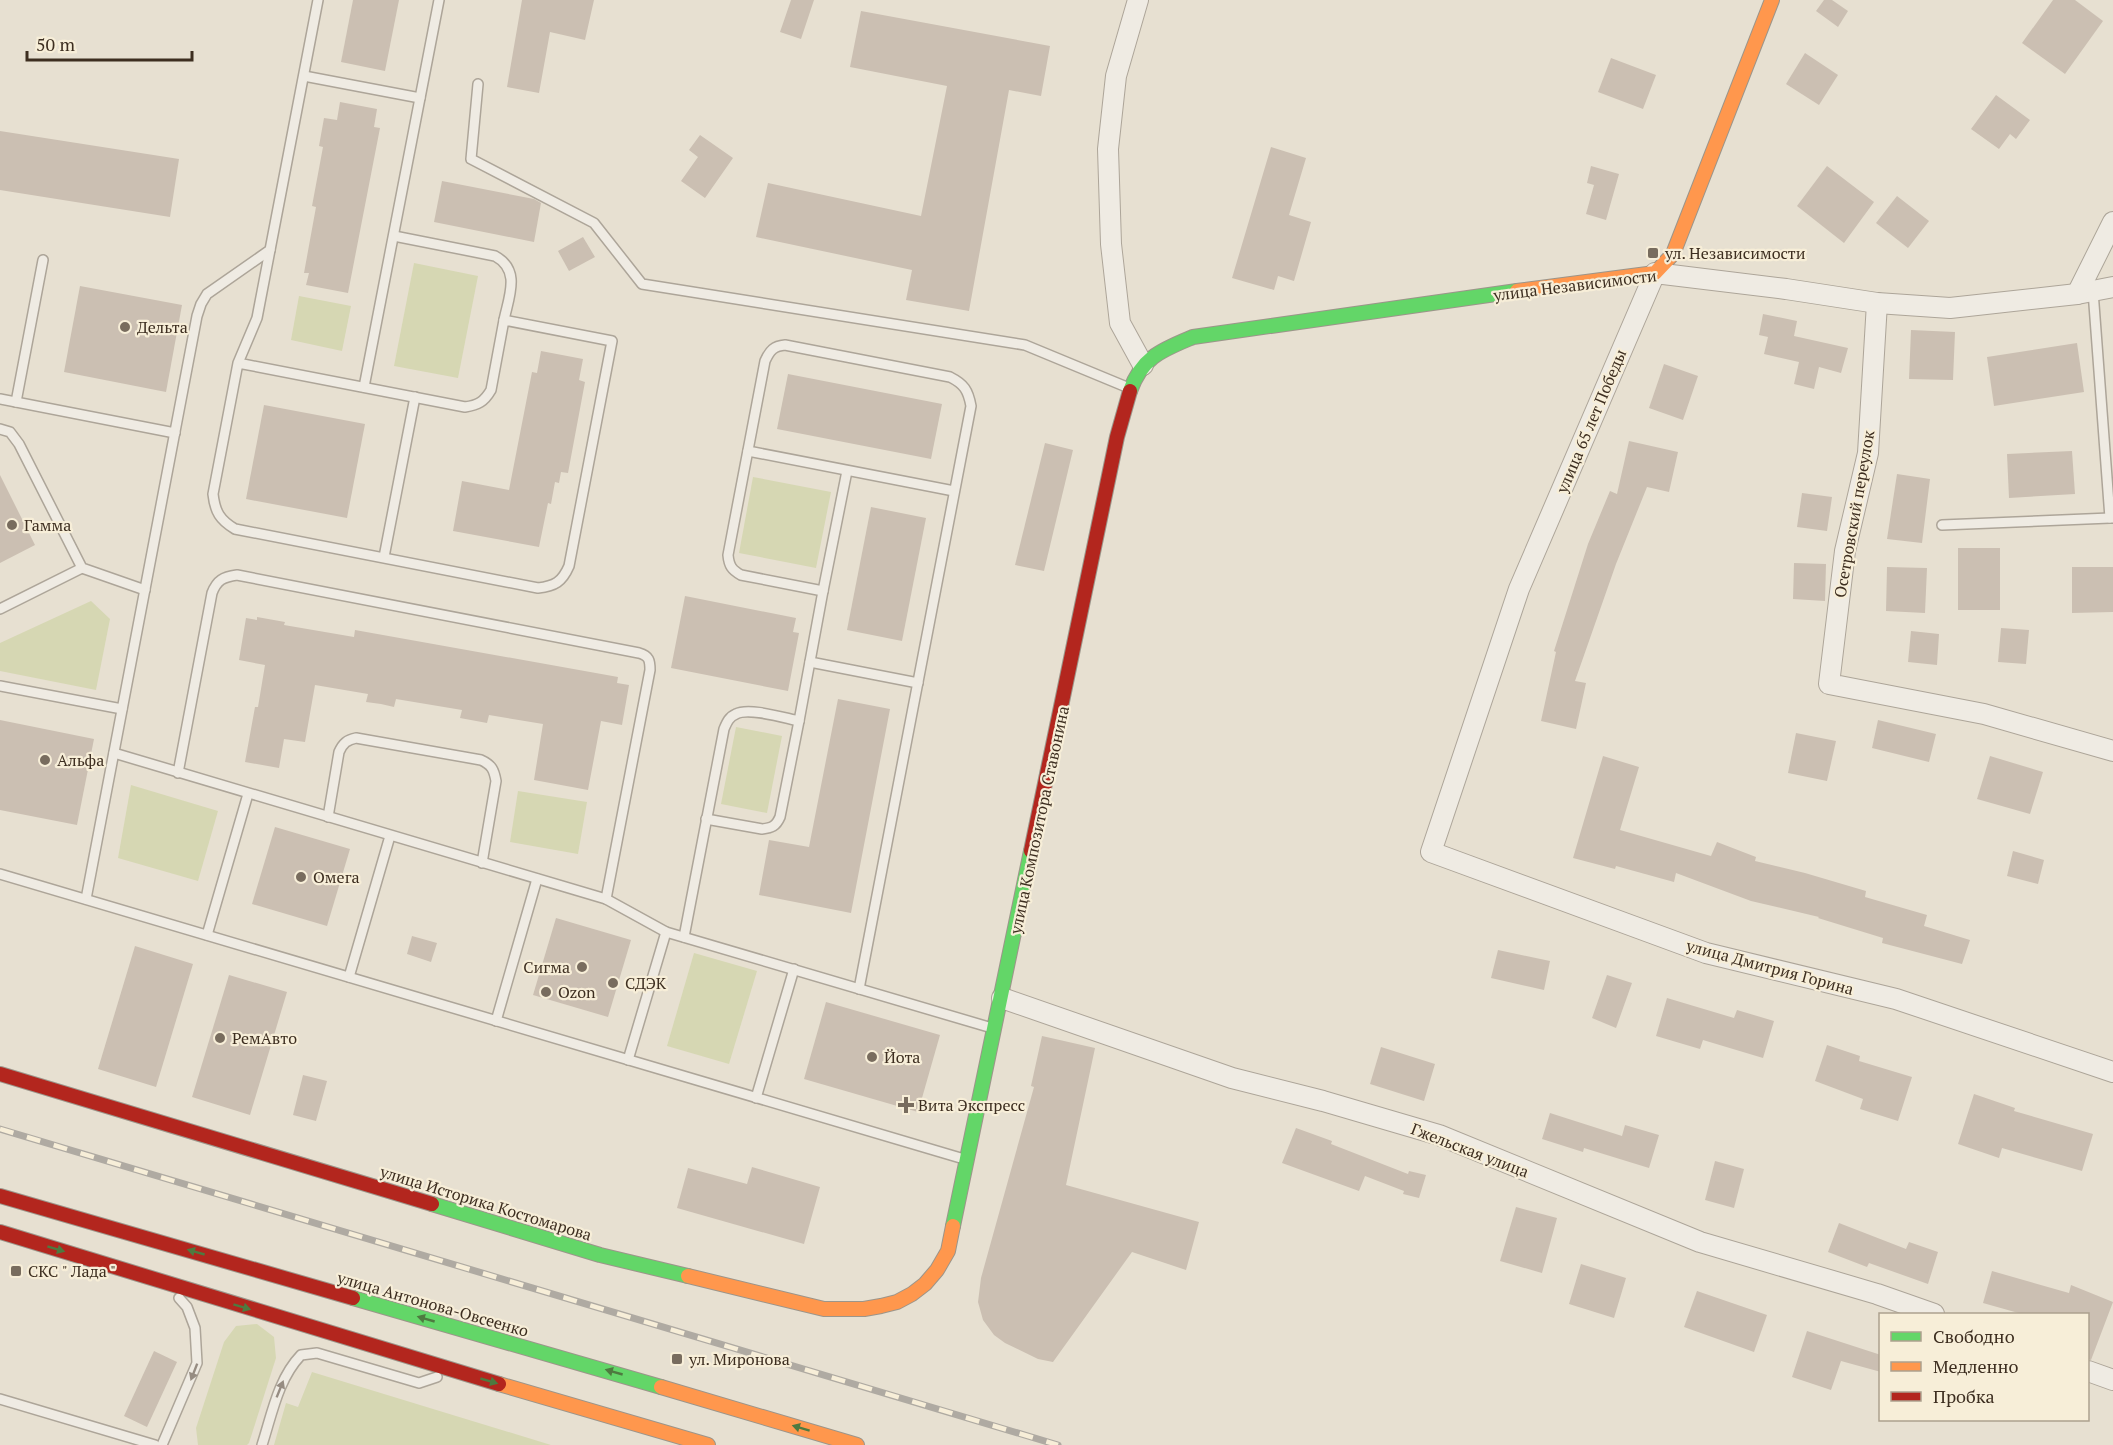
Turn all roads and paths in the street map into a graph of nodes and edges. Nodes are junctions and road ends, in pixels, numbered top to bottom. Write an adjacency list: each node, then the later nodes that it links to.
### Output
1 (318, 0): 5 (lane)
2 (439, 0): 7 (lane)
3 (1138, 0): 18 (street)
4 (1772, 0): 12 (main road, улица 65 лет Победы)
5 (303, 76): 7 (lane); 10 (lane)
6 (478, 84): 20 (lane)
7 (420, 98): 9 (lane)
8 (2113, 222): 14 (street)
9 (393, 236): 16 (lane); 19 (lane)
10 (270, 250): 17 (lane); 25 (lane)
11 (43, 260): 23 (lane)
12 (1655, 273): 15 (street, улица Независимости); 18 (main road, улица Независимости); 48 (street, улица 65 лет Победы)
13 (2113, 287): 14 (street, улица Независимости)
14 (2085, 293): 15 (street, улица Независимости); 29 (lane)
15 (1877, 303): 41 (street, Осетровский переулок)
16 (504, 320): 21 (lane); 31 (lane)
17 (238, 363): 19 (lane); 31 (lane)
18 (1143, 365): 20 (main road)
19 (364, 387): 21 (lane)
20 (1132, 389): 60 (main road, улица Композитора Ставонина)
21 (415, 397): 31 (lane)
22 (0, 399): 23 (lane)
23 (16, 402): 25 (lane)
24 (0, 429): 32 (lane)
25 (175, 433): 33 (lane)
26 (748, 451): 27 (lane); 28 (lane); 34 (lane)
27 (847, 471): 28 (lane); 34 (lane)
28 (954, 491): 37 (lane)
29 (2111, 518): 30 (lane)
30 (1942, 525)
31 (384, 557)
32 (82, 568): 33 (lane); 35 (lane)
33 (145, 590): 39 (lane)
34 (824, 591): 36 (lane)
35 (0, 609)
36 (810, 662): 37 (lane); 40 (lane)
37 (918, 683): 59 (lane)
38 (0, 686): 39 (lane)
39 (122, 709): 42 (lane)
40 (799, 721): 46 (lane); 46 (lane)
41 (2113, 751)
42 (114, 753): 43 (lane); 52 (lane)
43 (178, 773): 44 (lane); 53 (lane)
44 (248, 794): 45 (lane); 55 (lane)
45 (327, 817): 47 (lane); 49 (lane)
46 (706, 819): 56 (lane)
47 (390, 836): 49 (lane); 58 (lane)
48 (1431, 852): 64 (street, улица Дмитрия Горина)
49 (482, 863): 51 (lane)
50 (0, 874): 52 (lane)
51 (537, 879): 53 (lane); 61 (lane)
52 (86, 899): 55 (lane)
53 (606, 899): 54 (lane)
54 (666, 932): 56 (lane); 63 (lane)
55 (207, 935): 58 (lane)
56 (684, 937): 57 (lane)
57 (794, 969): 59 (lane); 66 (lane)
58 (349, 977): 61 (lane)
59 (859, 989): 62 (lane)
60 (1002, 998): 62 (main road, улица Композитора Ставонина); 72 (street, Гжельская улица)
61 (496, 1021): 63 (lane)
62 (995, 1029): 67 (main road, улица Композитора Ставонина)
63 (628, 1060): 66 (lane)
64 (2113, 1072)
65 (0, 1074): 70 (main road, улица Историка Костомарова)
66 (756, 1098): 67 (lane)
67 (968, 1160): 70 (main road, улица Композитора Ставонина)
68 (0, 1196): 81 (main road, улица Антонова-Овсеенко, one-way to 68)
69 (0, 1232): 71 (main road, one-way to 71)
70 (948, 1251)
71 (165, 1283): 73 (main road, one-way to 73); 78 (lane, one-way to 78)
72 (1931, 1313)
73 (455, 1371): 79 (lane, one-way to 73); 80 (main road, one-way to 80)
74 (2089, 1371): 75 (street)
75 (2113, 1380)
76 (0, 1399): 77 (lane)
77 (155, 1445)
78 (162, 1445)
79 (262, 1445)
80 (708, 1445)
81 (856, 1445)

